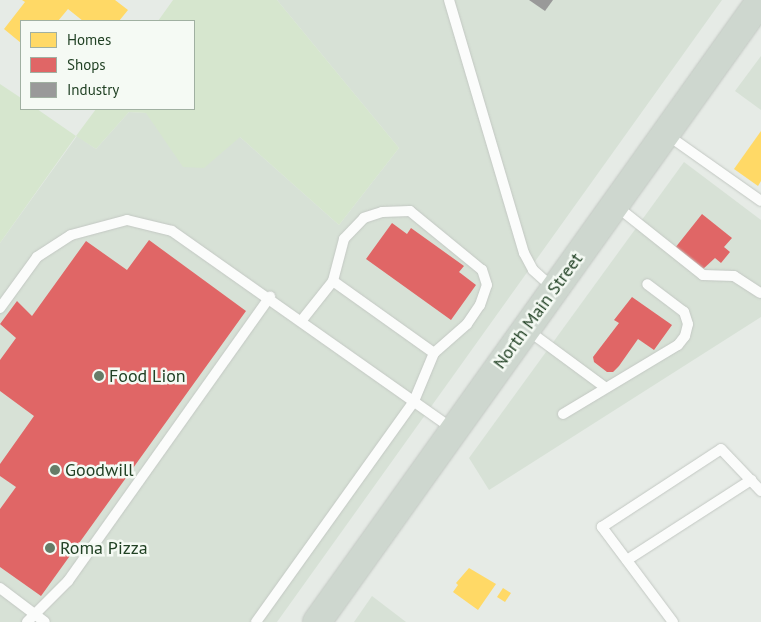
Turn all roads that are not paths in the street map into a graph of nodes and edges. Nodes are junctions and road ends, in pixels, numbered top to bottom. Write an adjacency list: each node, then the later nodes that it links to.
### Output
1 (449, 0): 8 (lane)
2 (758, 11): 3 (main road, North Main Street)
3 (665, 134): 4 (lane); 5 (main road, North Main Street)
4 (761, 201)
5 (615, 205): 8 (main road, North Main Street); 9 (lane)
6 (333, 281): 12 (lane); 14 (lane); 14 (lane)
7 (647, 284): 15 (lane)
8 (554, 289): 13 (main road, North Main Street)
9 (760, 293)
10 (270, 297): 11 (lane); 12 (lane); 23 (lane)
11 (0, 308)
12 (302, 320): 16 (lane)
13 (526, 328): 15 (lane); 18 (main road, North Main Street)
14 (434, 353): 16 (lane)
15 (606, 388): 17 (lane)
16 (414, 401): 18 (lane); 25 (lane)
17 (563, 414)
18 (453, 429): 26 (main road, North Main Street)
19 (751, 480): 20 (lane); 21 (lane); 21 (lane)
20 (761, 491)
21 (627, 560): 27 (lane)
22 (0, 588): 23 (lane)
23 (31, 618): 24 (lane)
24 (45, 622)
25 (256, 622)
26 (317, 622)
27 (673, 622)

